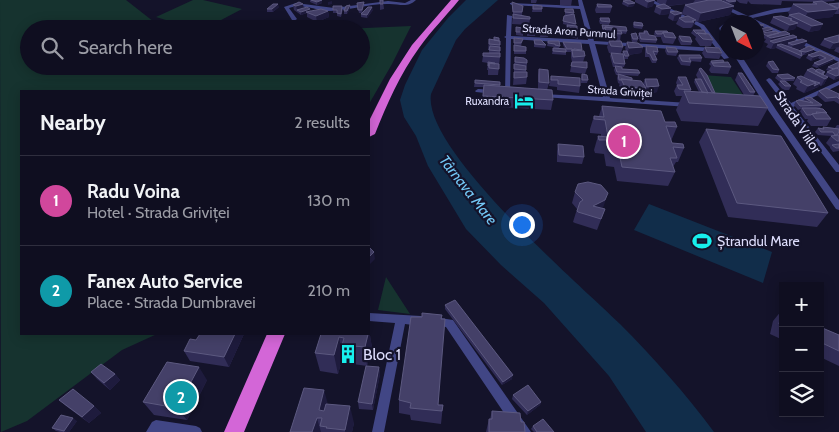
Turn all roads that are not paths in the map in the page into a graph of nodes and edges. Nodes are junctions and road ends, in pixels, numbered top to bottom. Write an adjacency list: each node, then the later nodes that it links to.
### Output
1 (414, 0): 6 (street)
2 (454, 0): 30 (highway)
3 (580, 0): 9 (street)
4 (649, 0): 17 (street)
5 (708, 0): 10 (street)
6 (395, 1): 13 (street)
7 (512, 4): 9 (street)
8 (814, 7): 11 (street)
9 (581, 8): 16 (street)
10 (741, 15)
11 (760, 15)
12 (509, 16): 15 (street)
13 (294, 19)
14 (764, 25): 20 (street)
15 (507, 37): 16 (street, Strada Aron Pumnul); 24 (street)
16 (593, 43): 18 (street, Strada Aron Pumnul); 27 (street)
17 (719, 49)
18 (719, 50)
19 (740, 60): 32 (street, Strada Viilor)
20 (839, 60)
21 (769, 80): 29 (street)
22 (837, 86): 29 (street)
23 (478, 91): 24 (street)
24 (507, 93): 25 (street)
25 (517, 93)
26 (536, 95): 27 (street, Strada Griviței)
27 (606, 100): 28 (street, Strada Griviței)
28 (693, 106)
29 (789, 107): 31 (street)
30 (370, 132)
31 (839, 170)
32 (839, 207)
33 (370, 317): 34 (street)
34 (401, 320): 39 (street); 40 (street)
35 (276, 335): 38 (highway)
36 (152, 432): 37 (street)
37 (196, 432)
38 (234, 432)
39 (378, 432)
40 (524, 432)

